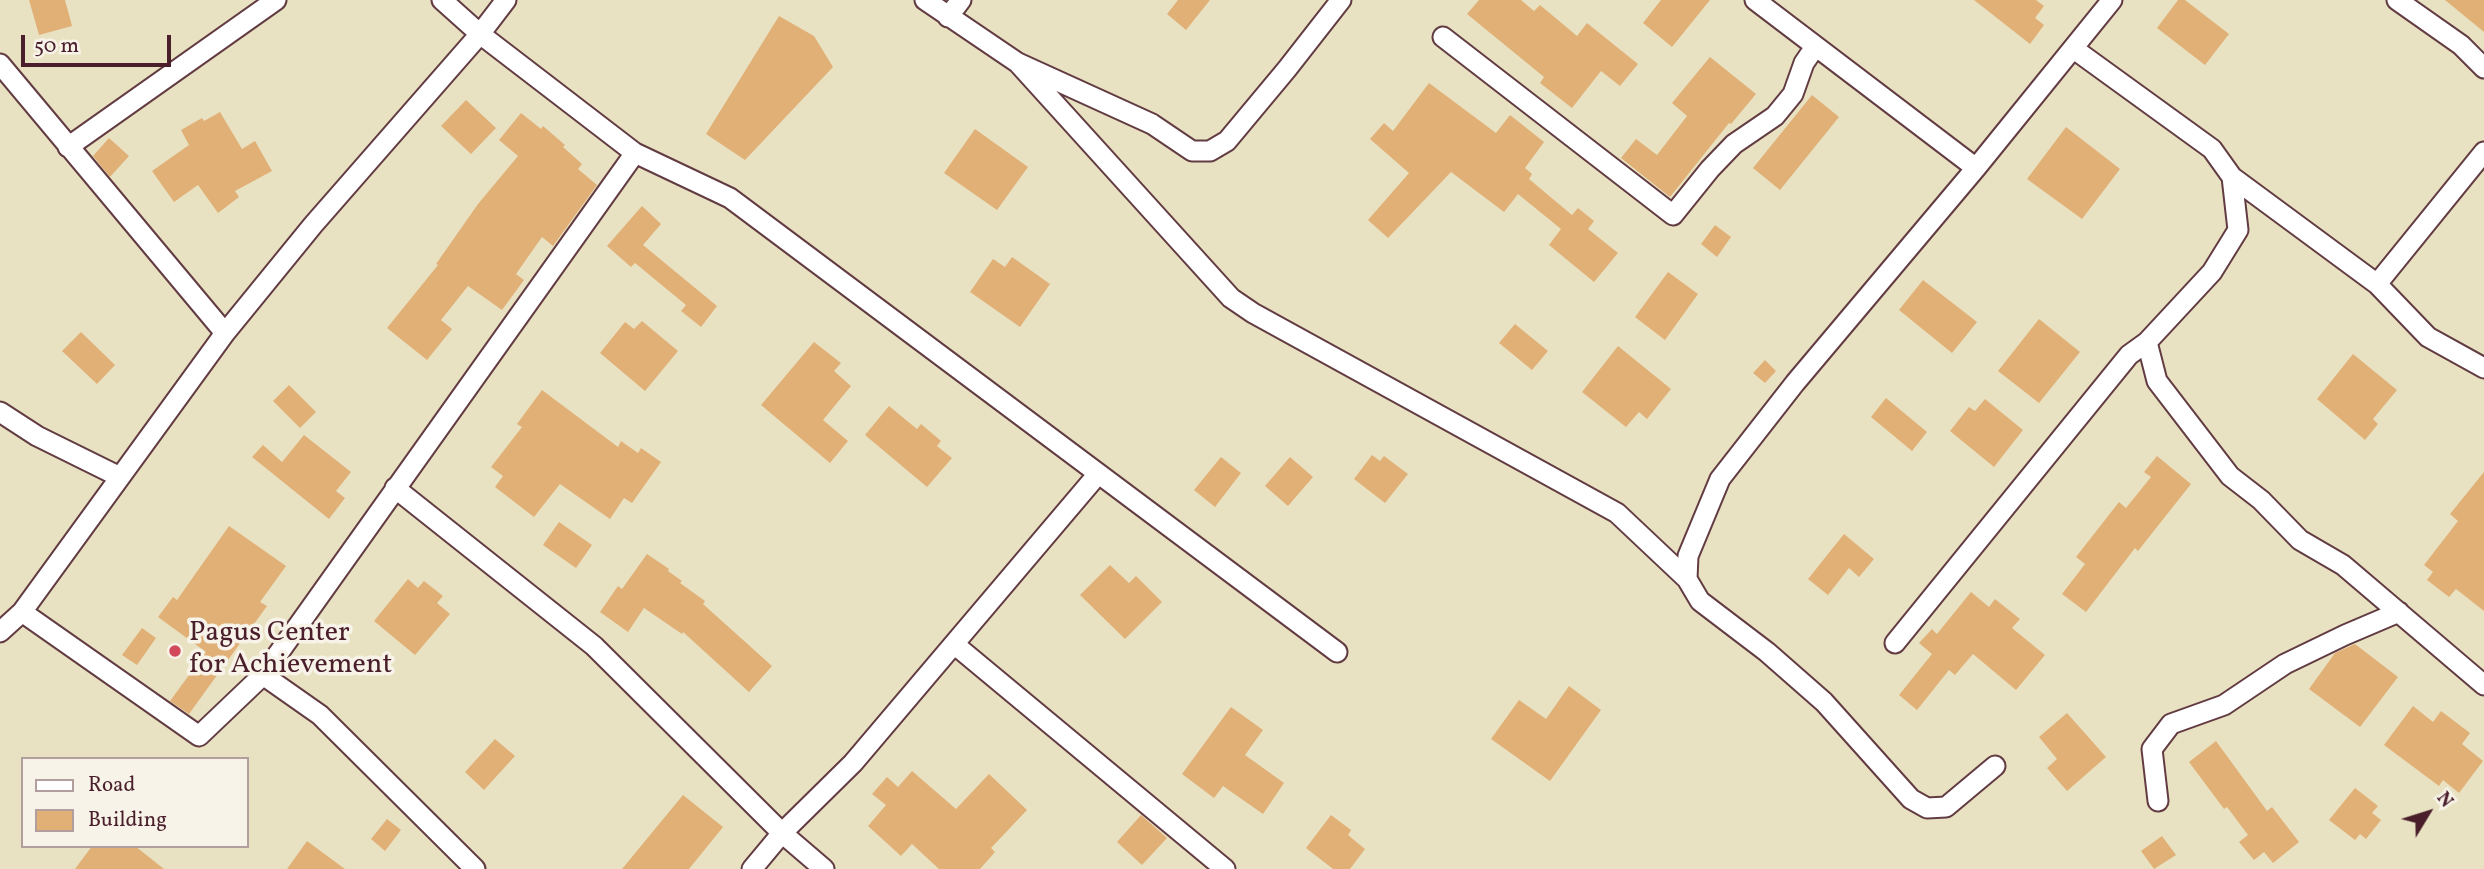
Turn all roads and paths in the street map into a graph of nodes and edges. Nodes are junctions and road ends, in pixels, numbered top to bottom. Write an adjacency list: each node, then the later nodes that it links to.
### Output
1 (276, 0): 18 (street)
2 (442, 0): 11 (street)
3 (506, 0): 11 (street)
4 (925, 0): 10 (street)
5 (961, 0): 10 (street)
6 (1341, 0): 15 (street)
7 (1755, 0): 13 (street)
8 (2112, 0): 14 (street)
9 (2397, 0): 17 (street)
10 (948, 17): 15 (street)
11 (480, 34): 20 (street); 24 (street)
12 (1443, 37): 13 (street)
13 (1815, 47): 21 (street)
14 (2074, 49): 21 (street); 22 (street)
15 (1018, 63): 31 (street)
16 (0, 64): 18 (street)
17 (2484, 68)
18 (68, 146): 24 (street)
19 (2484, 152): 23 (street)
20 (635, 153): 28 (street); 30 (street)
21 (1976, 168): 31 (street)
22 (2232, 177): 23 (street); 25 (street)
23 (2377, 284): 26 (street)
24 (225, 333): 29 (street)
25 (2147, 342): 33 (street); 35 (street)
26 (2484, 368)
27 (0, 412): 29 (street)
28 (1098, 474): 36 (street); 37 (street)
29 (120, 477): 32 (street)
30 (395, 488): 38 (street); 42 (street)
31 (1687, 579): 40 (street)
32 (22, 612): 34 (street); 38 (street)
33 (2399, 612): 39 (street); 41 (street)
34 (0, 632)
35 (1895, 643)
36 (954, 644): 42 (street); 46 (street)
37 (1337, 652)
38 (263, 675): 43 (street)
39 (2484, 685)
40 (1995, 766)
41 (2158, 801)
42 (782, 833): 44 (street); 45 (street)
43 (475, 869)
44 (752, 869)
45 (824, 869)
46 (1225, 869)

